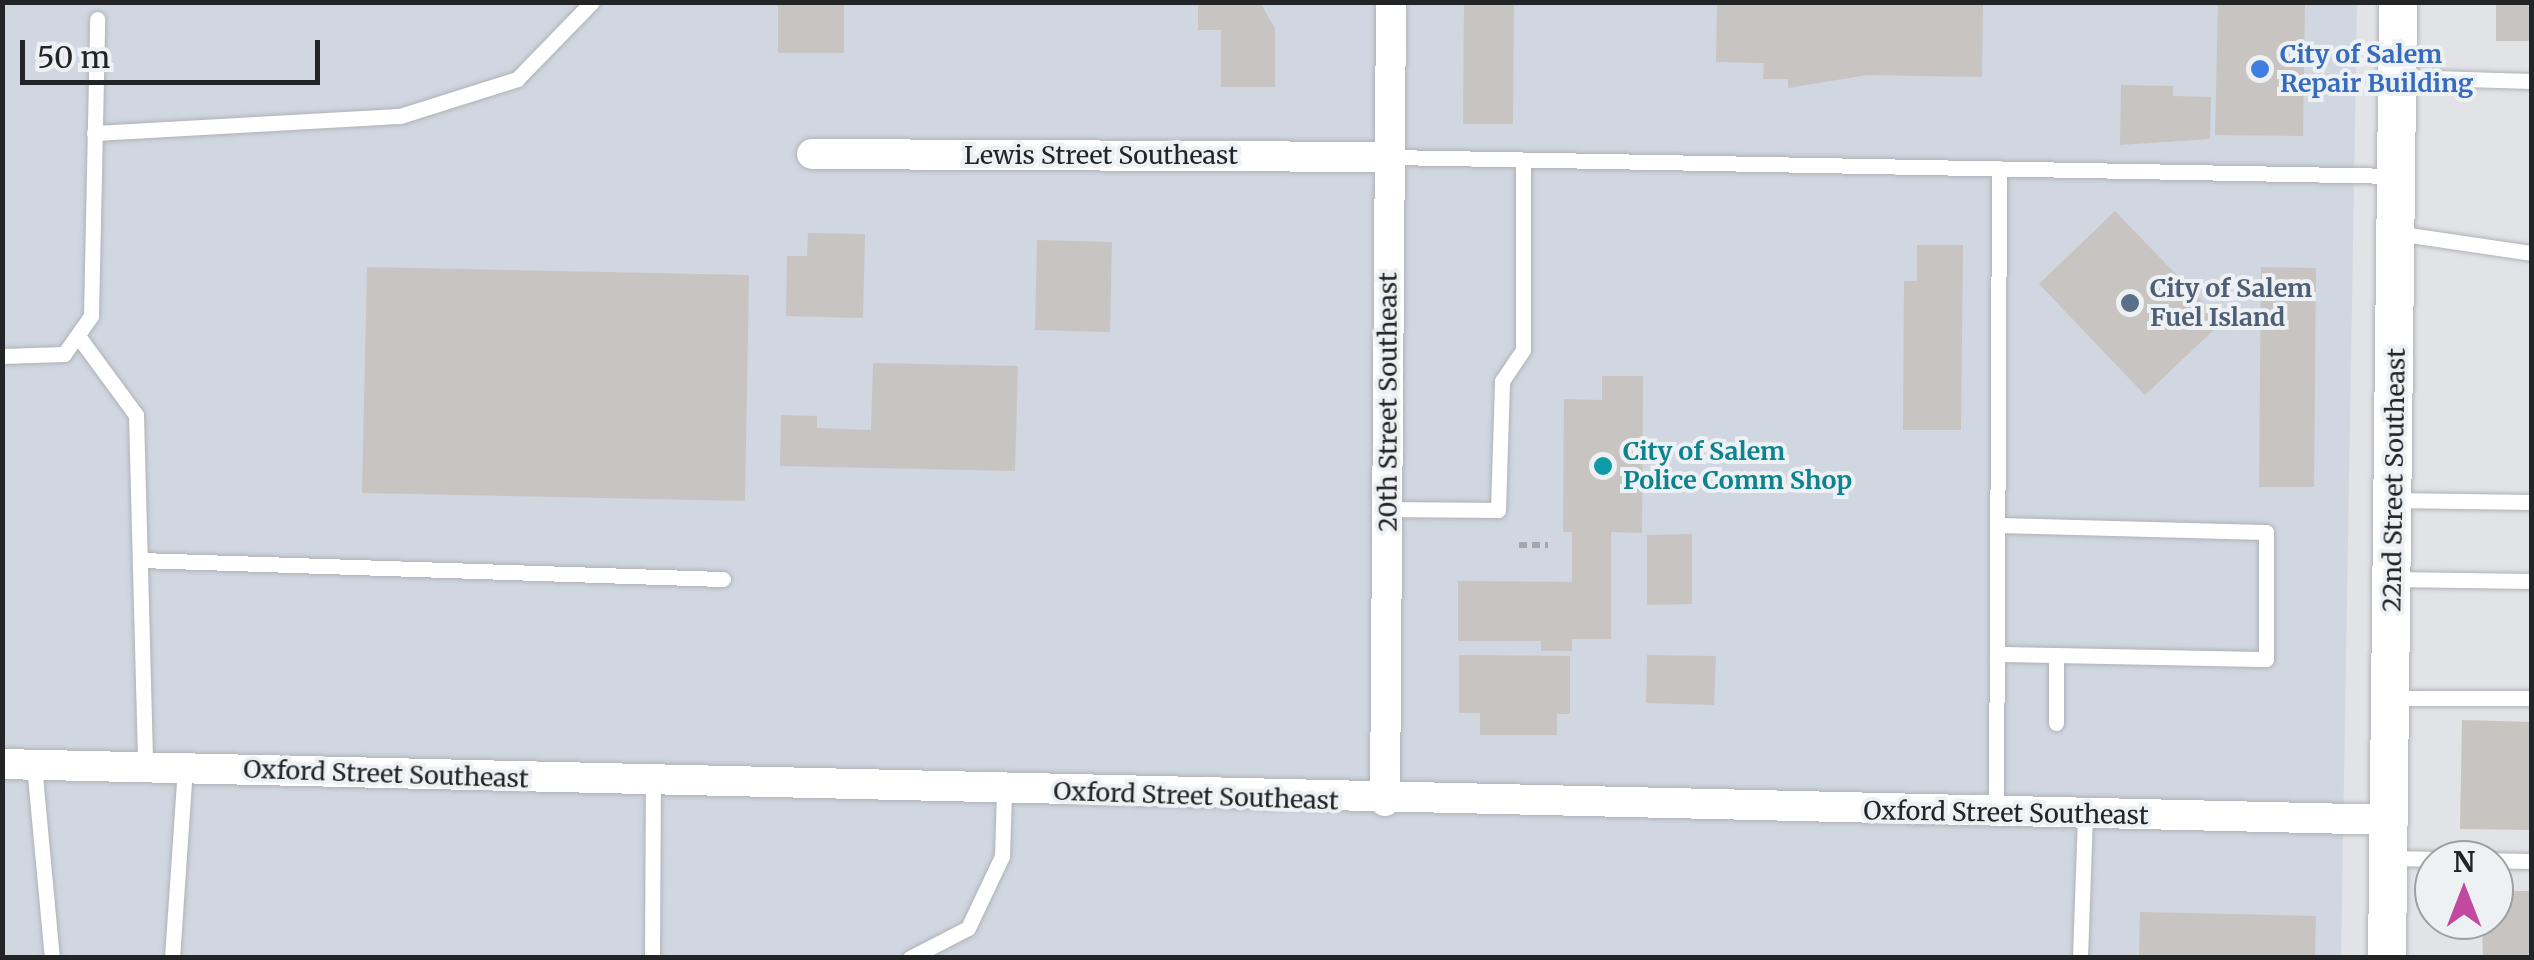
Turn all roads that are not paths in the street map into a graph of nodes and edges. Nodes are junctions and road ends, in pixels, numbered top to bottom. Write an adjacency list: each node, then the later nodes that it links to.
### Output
1 (592, 2): 7 (lane)
2 (1391, 2): 9 (street, 20th Street Southeast)
3 (2398, 2): 5 (street, 22nd Street Southeast)
4 (97, 18): 7 (lane)
5 (2398, 76): 6 (lane); 12 (street, 22nd Street Southeast)
6 (2532, 81)
7 (94, 133): 15 (lane)
8 (812, 154): 9 (street, Lewis Street Southeast)
9 (1390, 157): 10 (lane); 19 (street, 20th Street Southeast)
10 (1523, 160): 11 (lane); 19 (lane)
11 (1999, 168): 12 (lane); 20 (lane)
12 (2397, 176): 13 (street, 22nd Street Southeast)
13 (2396, 233): 14 (lane); 17 (street, 22nd Street Southeast)
14 (2532, 253)
15 (81, 340): 16 (lane); 21 (lane)
16 (2, 356)
17 (2393, 500): 18 (lane); 23 (street, 22nd Street Southeast)
18 (2532, 502)
19 (1387, 509): 36 (street, 20th Street Southeast)
20 (1997, 525): 25 (lane); 26 (lane)
21 (140, 560): 22 (lane); 32 (lane)
22 (723, 579)
23 (2392, 580): 24 (lane); 27 (street, 22nd Street Southeast)
24 (2532, 581)
25 (1997, 654): 26 (lane); 37 (lane)
26 (2056, 655): 29 (lane)
27 (2392, 698): 28 (lane); 39 (street, 22nd Street Southeast)
28 (2532, 698)
29 (2056, 722)
30 (2, 764): 31 (street, Oxford Street Southeast)
31 (34, 764): 32 (street, Oxford Street Southeast); 42 (lane)
32 (144, 768): 33 (street, Oxford Street Southeast)
33 (185, 768): 34 (street, Oxford Street Southeast); 43 (lane)
34 (653, 781): 35 (street, Oxford Street Southeast); 44 (lane)
35 (1004, 791): 36 (street, Oxford Street Southeast); 45 (lane)
36 (1385, 801): 37 (street, Oxford Street Southeast)
37 (1996, 812): 38 (street, Oxford Street Southeast)
38 (2085, 814): 39 (street, Oxford Street Southeast); 46 (lane)
39 (2390, 820): 40 (street, 22nd Street Southeast)
40 (2389, 858): 41 (lane); 47 (street, 22nd Street Southeast)
41 (2532, 860)
42 (52, 958)
43 (172, 958)
44 (652, 958)
45 (910, 958)
46 (2080, 958)
47 (2387, 958)

